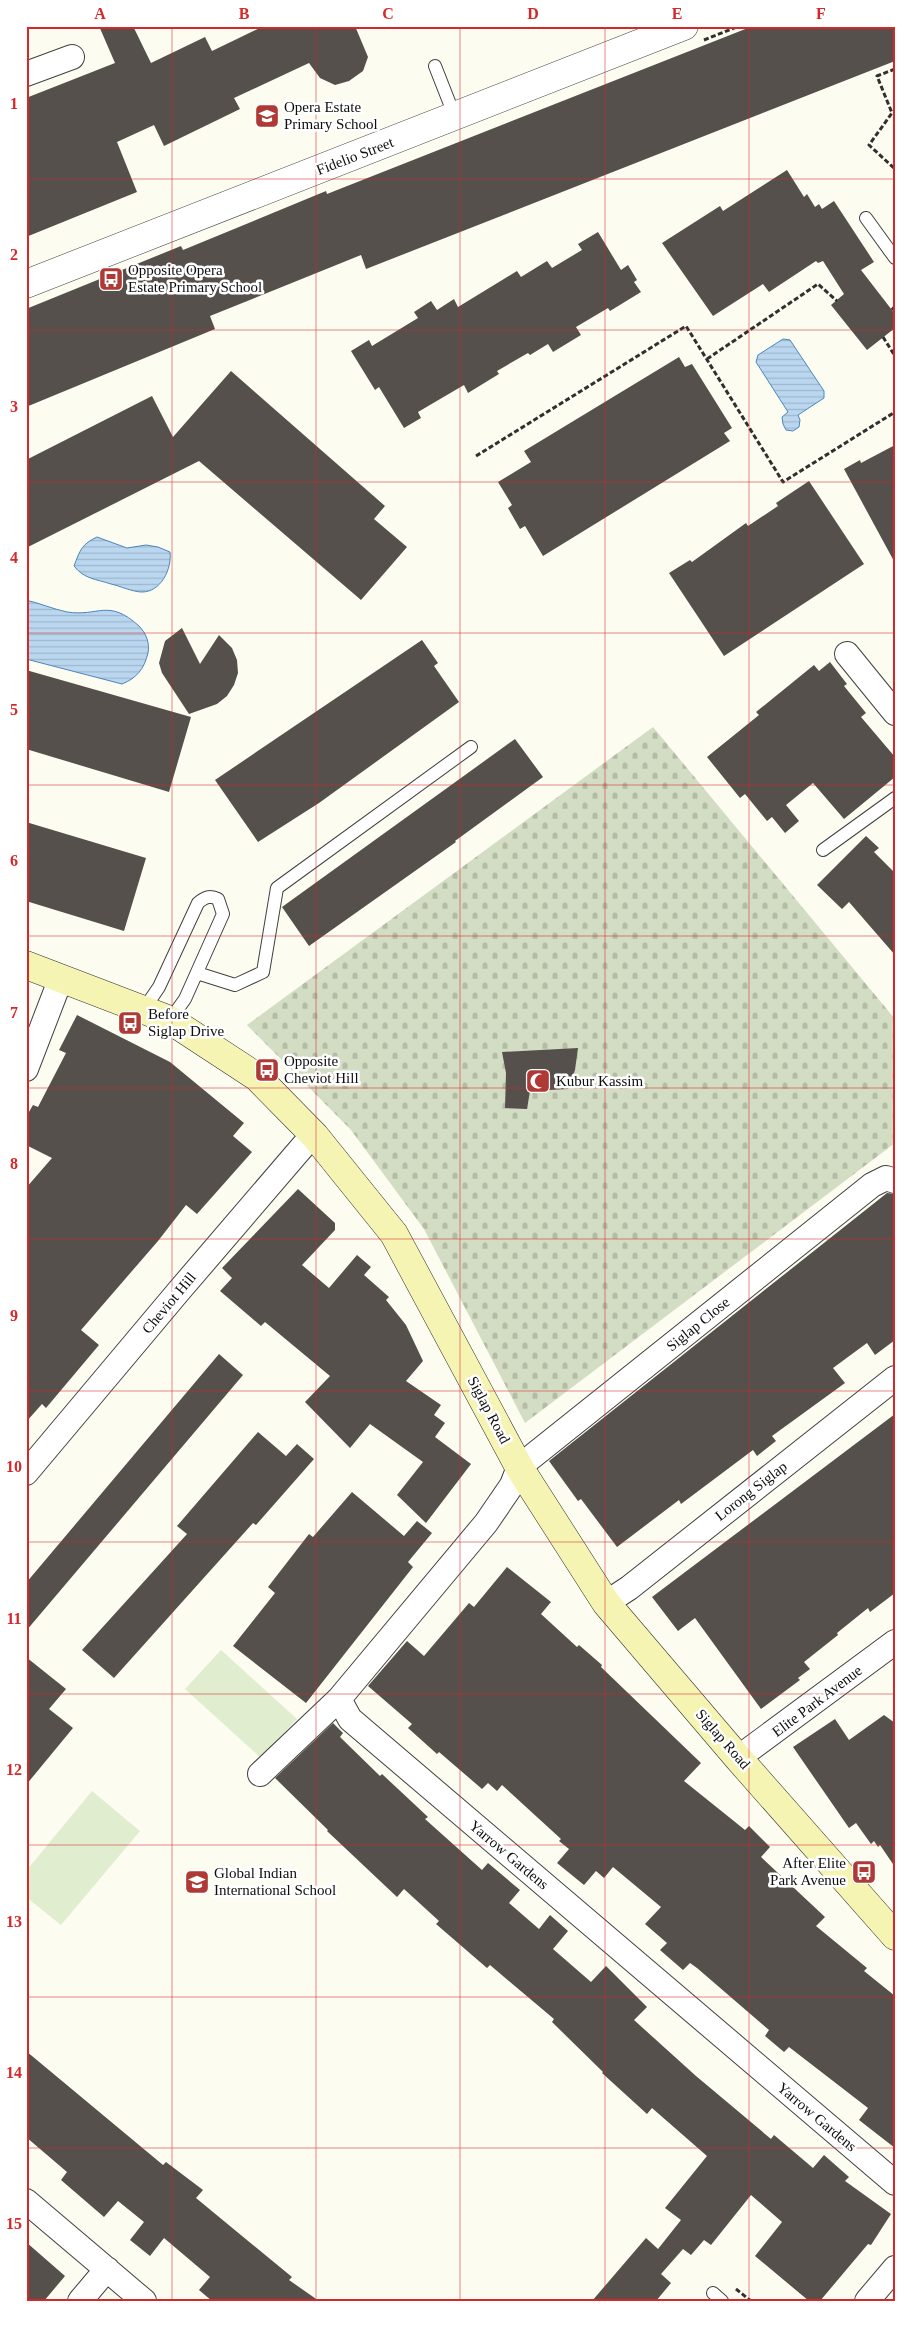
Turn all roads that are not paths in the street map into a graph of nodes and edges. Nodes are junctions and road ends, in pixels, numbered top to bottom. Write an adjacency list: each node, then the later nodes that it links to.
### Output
1 (684, 26): 5 (street, Fidelio Street)
2 (72, 56): 4 (street)
3 (435, 66): 5 (lane)
4 (26, 74)
5 (455, 116): 8 (street, Fidelio Street)
6 (866, 218): 7 (lane)
7 (895, 258)
8 (26, 284)
9 (847, 654): 10 (street)
10 (895, 712)
11 (471, 747): 15 (lane)
12 (895, 798): 13 (lane)
13 (823, 850)
14 (26, 965): 16 (main road, Siglap Road)
15 (198, 973): 17 (lane); 18 (lane)
16 (55, 975): 17 (main road, Siglap Road); 19 (street)
17 (144, 1009): 18 (main road, Siglap Road)
18 (170, 1020): 20 (main road, Siglap Road)
19 (26, 1070)
20 (315, 1136): 23 (street, Cheviot Hill); 24 (main road, Siglap Road)
21 (890, 1180): 24 (street, Siglap Close)
22 (895, 1378): 25 (street, Lorong Siglap)
23 (26, 1473)
24 (516, 1476): 25 (main road, Siglap Road); 27 (street)
25 (606, 1603): 28 (main road, Siglap Road)
26 (895, 1642): 28 (street, Elite Park Avenue)
27 (340, 1699): 29 (street); 31 (street, Yarrow Gardens)
28 (738, 1758): 30 (main road, Siglap Road)
29 (260, 1774)
30 (894, 1935)
31 (895, 2183)
32 (26, 2201): 34 (street)
33 (895, 2268): 37 (street)
34 (107, 2269): 35 (street); 36 (street)
35 (80, 2301)
36 (144, 2301)
37 (867, 2301)

